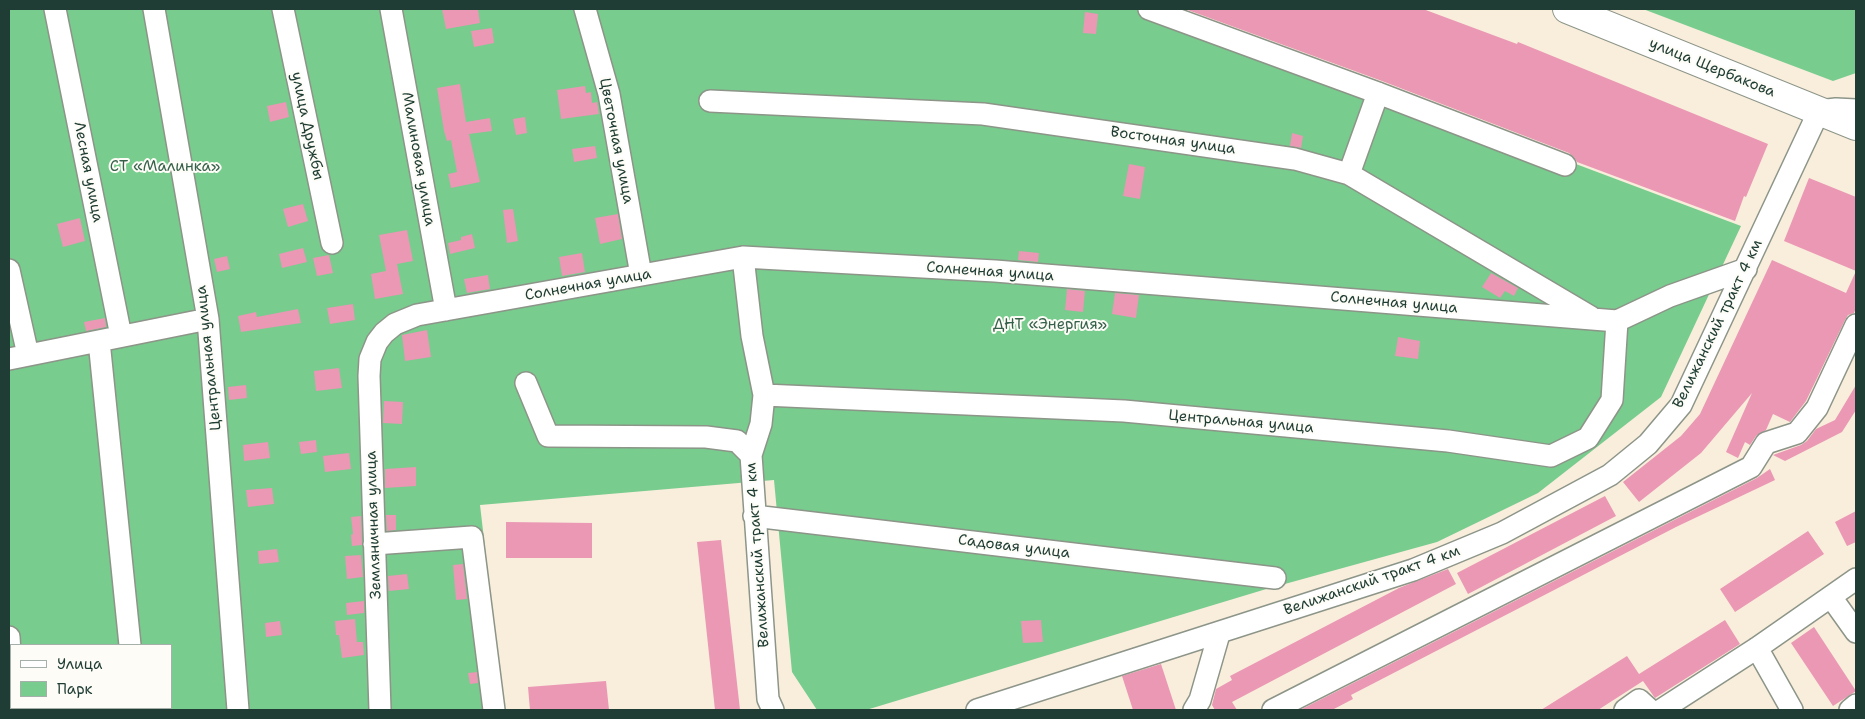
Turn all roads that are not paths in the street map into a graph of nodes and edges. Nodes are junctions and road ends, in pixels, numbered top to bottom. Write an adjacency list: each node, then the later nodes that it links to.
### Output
1 (55, 9): 25 (street, Лесная улица)
2 (154, 9): 21 (street, Центральная улица)
3 (283, 9): 15 (street, улица Дружбы)
4 (391, 9): 20 (street, Малиновая улица)
5 (585, 9): 19 (street, Цветочная улица)
6 (1149, 9): 8 (street)
7 (1567, 9): 11 (main road, улица Щербакова)
8 (1378, 93): 13 (street); 14 (street)
9 (710, 101): 14 (street, Восточная улица)
10 (1856, 110): 11 (street)
11 (1819, 111): 12 (main road, улица Щербакова); 17 (street, Велижанский тракт 4 км)
12 (1856, 126)
13 (1565, 165)
14 (1349, 174): 22 (street, Восточная улица)
15 (332, 243)
16 (744, 257): 19 (street, Солнечная улица); 22 (street, Солнечная улица); 30 (street)
17 (1746, 269): 23 (street); 38 (street, Велижанский тракт 4 км)
18 (9, 270): 28 (street)
19 (641, 275): 20 (street, Солнечная улица)
20 (446, 310): 27 (street, Солнечная улица)
21 (208, 319): 25 (street); 44 (street, Центральная улица)
22 (1596, 319): 23 (street, Солнечная улица)
23 (1617, 322): 30 (street, Центральная улица)
24 (1856, 326): 50 (street)
25 (121, 336): 26 (street)
26 (99, 341): 28 (street); 40 (street)
27 (377, 342): 33 (street, Земляничная улица)
28 (18, 357)
29 (526, 383): 31 (street, Велижанский тракт 4 км)
30 (764, 395): 31 (street)
31 (750, 455): 32 (street, Велижанский тракт 4 км)
32 (754, 516): 34 (street, Садовая улица); 47 (street, Велижанский тракт 4 км)
33 (374, 544): 45 (street, Земляничная улица); 46 (street)
34 (1275, 578)
35 (1856, 579): 36 (street)
36 (1831, 597): 37 (street); 41 (street)
37 (1856, 632)
38 (1219, 634): 48 (street, Велижанский тракт 4 км); 49 (street)
39 (9, 637): 42 (street)
40 (130, 644)
41 (1757, 648): 53 (street); 54 (street)
42 (10, 654)
43 (1856, 705): 55 (street)
44 (238, 710)
45 (380, 710)
46 (494, 710)
47 (773, 710)
48 (977, 710)
49 (1194, 710)
50 (1273, 710)
51 (1625, 710): 52 (street)
52 (1650, 710)
53 (1661, 710)
54 (1792, 710)
55 (1850, 710)

